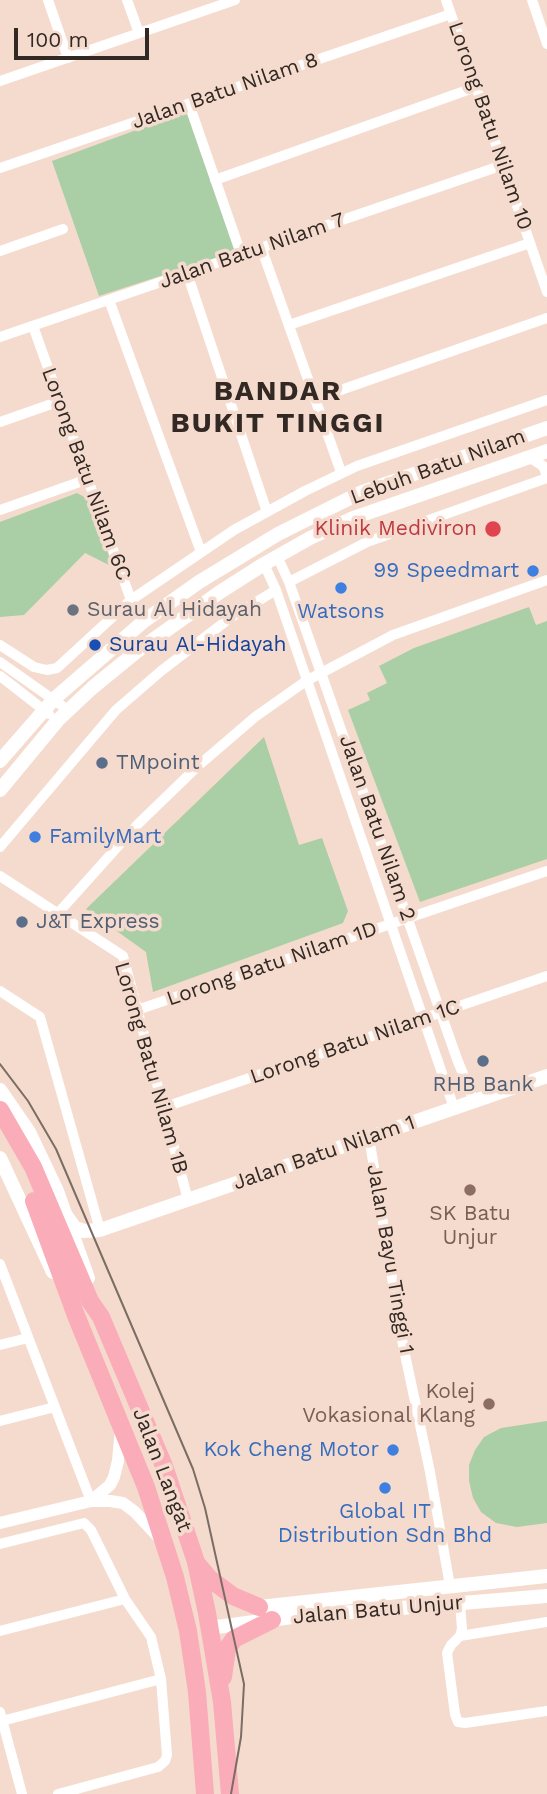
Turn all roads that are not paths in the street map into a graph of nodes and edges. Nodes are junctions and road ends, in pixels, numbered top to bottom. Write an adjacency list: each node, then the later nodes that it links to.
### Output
1 (48, 0): 10 (street)
2 (127, 0): 8 (street)
3 (235, 0): 6 (street)
4 (446, 0): 7 (street, Lorong Batu Nilam 10)
5 (532, 0): 9 (street)
6 (207, 5): 8 (street)
7 (451, 14): 12 (street, Lorong Batu Nilam 10); 13 (street, Jalan Batu Nilam 8)
8 (139, 33): 10 (street)
9 (547, 44)
10 (68, 58): 11 (street)
11 (0, 81)
12 (476, 88): 14 (street, Lorong Batu Nilam 10); 16 (street)
13 (189, 104): 15 (street, Jalan Batu Nilam 8); 16 (street)
14 (503, 165): 18 (street, Lorong Batu Nilam 10); 19 (street, Jalan Batu Nilam 7)
15 (0, 168)
16 (215, 180): 21 (street)
17 (63, 229): 20 (street)
18 (530, 243): 23 (street, Lorong Batu Nilam 10); 26 (street)
19 (261, 247): 21 (street, Jalan Batu Nilam 7); 26 (street)
20 (0, 251)
21 (241, 254): 22 (street, Jalan Batu Nilam 7)
22 (187, 273): 24 (street, Jalan Batu Nilam 7); 40 (street)
23 (547, 292)
24 (109, 300): 27 (street, Jalan Batu Nilam 7); 41 (street)
25 (547, 318): 29 (street)
26 (289, 325): 29 (street)
27 (33, 326): 28 (street, Jalan Batu Nilam 7); 31 (street, Lorong Batu Nilam 6C)
28 (0, 337)
29 (315, 398): 36 (street)
30 (547, 400): 36 (street)
31 (60, 401): 32 (street); 38 (street, Lorong Batu Nilam 6C)
32 (0, 422)
33 (547, 428): 42 (main road, Lebuh Batu Nilam)
34 (547, 451): 35 (main road, Lebuh Batu Nilam)
35 (529, 457): 37 (street); 43 (main road, Lebuh Batu Nilam)
36 (341, 472): 40 (street)
37 (547, 477): 46 (street)
38 (88, 479): 39 (street); 48 (street, Lorong Batu Nilam 6C)
39 (0, 510)
40 (267, 512): 41 (street)
41 (201, 552): 48 (street)
42 (245, 555): 43 (main road); 49 (main road, Lebuh Batu Nilam)
43 (277, 556): 44 (main road, Lebuh Batu Nilam); 46 (street, Jalan Batu Nilam 2)
44 (264, 564): 47 (street, Jalan Batu Nilam 2); 57 (main road, Lebuh Batu Nilam)
45 (547, 580): 52 (street)
46 (289, 582): 52 (street, Jalan Batu Nilam 2)
47 (276, 590): 54 (street, Jalan Batu Nilam 2); 60 (street)
48 (131, 600): 49 (street, Lorong Batu Nilam 6C); 50 (street)
49 (144, 621): 55 (main road, Lebuh Batu Nilam)
50 (0, 645)
51 (0, 662): 55 (street)
52 (322, 673): 54 (street); 64 (street, Jalan Batu Nilam 2)
53 (0, 676): 56 (street)
54 (306, 681): 63 (street); 65 (street, Jalan Batu Nilam 2)
55 (54, 699): 56 (main road, Lebuh Batu Nilam); 57 (street)
56 (43, 710): 57 (street); 58 (main road, Lebuh Batu Nilam)
57 (63, 715): 59 (main road, Lebuh Batu Nilam)
58 (0, 761)
59 (0, 790)
60 (0, 847)
61 (547, 871): 64 (street, Lorong Batu Nilam 1D)
62 (0, 876): 63 (street, Lorong Batu Nilam 1B)
63 (58, 912): 68 (street, Lorong Batu Nilam 1B)
64 (408, 917): 65 (street, Lorong Batu Nilam 1D); 69 (street, Jalan Batu Nilam 2)
65 (390, 924): 68 (street, Lorong Batu Nilam 1D); 70 (street, Jalan Batu Nilam 2)
66 (547, 976): 69 (street, Lorong Batu Nilam 1C)
67 (0, 991): 82 (street)
68 (137, 1010): 74 (street, Lorong Batu Nilam 1B)
69 (441, 1013): 70 (street, Lorong Batu Nilam 1C); 73 (street, Jalan Batu Nilam 2)
70 (423, 1019): 74 (street, Lorong Batu Nilam 1C); 75 (street, Jalan Batu Nilam 2)
71 (547, 1076): 73 (main road, Jalan Batu Nilam 1)
72 (0, 1090): 81 (main road, Jalan Langat)
73 (474, 1101): 75 (main road, Jalan Batu Nilam 1)
74 (162, 1108): 80 (street, Lorong Batu Nilam 1B)
75 (454, 1108): 78 (main road, Jalan Batu Nilam 1)
76 (0, 1111): 83 (highway, Jalan Langat)
77 (0, 1132): 83 (highway, Jalan Langat)
78 (369, 1137): 80 (main road, Jalan Batu Nilam 1); 99 (street, Jalan Bayu Tinggi 1)
79 (0, 1158): 86 (main road, Jalan Langat)
80 (188, 1200): 82 (main road, Jalan Batu Nilam 1)
81 (65, 1214): 82 (main road); 85 (main road, Jalan Langat)
82 (100, 1230): 85 (main road)
83 (59, 1245): 86 (highway, Jalan Langat); 87 (highway, Jalan Langat)
84 (0, 1264): 88 (street)
85 (84, 1266): 87 (main road, Jalan Langat)
86 (75, 1313): 92 (highway, Jalan Langat)
87 (101, 1317): 97 (highway, Jalan Langat)
88 (28, 1338): 89 (street); 90 (street)
89 (0, 1345)
90 (55, 1407): 91 (street); 93 (street)
91 (0, 1421)
92 (121, 1424): 93 (street); 96 (highway, Jalan Langat)
93 (91, 1501): 94 (street); 96 (street)
94 (0, 1523)
95 (0, 1544): 101 (street)
96 (166, 1546): 107 (highway, Jalan Langat)
97 (196, 1562): 103 (highway); 105 (highway, Jalan Langat)
98 (547, 1576): 99 (main road, Jalan Batu Unjur)
99 (450, 1586): 103 (main road, Jalan Batu Unjur)
100 (547, 1596): 102 (main road, Jalan Batu Unjur)
101 (125, 1599): 106 (street); 109 (street)
102 (460, 1603): 103 (main road, Jalan Batu Unjur); 108 (street)
103 (266, 1614): 105 (main road, Jalan Batu Unjur); 110 (highway)
104 (547, 1622): 108 (street)
105 (209, 1628): 107 (highway); 110 (highway, Jalan Langat)
106 (0, 1631)
107 (188, 1631): 115 (highway, Jalan Langat)
108 (460, 1636): 111 (street)
109 (161, 1679): 112 (street); 114 (street)
110 (222, 1702): 116 (highway)
111 (547, 1711)
112 (1, 1717): 113 (street)
113 (22, 1794)
114 (58, 1794)
115 (205, 1794)
116 (230, 1794)

